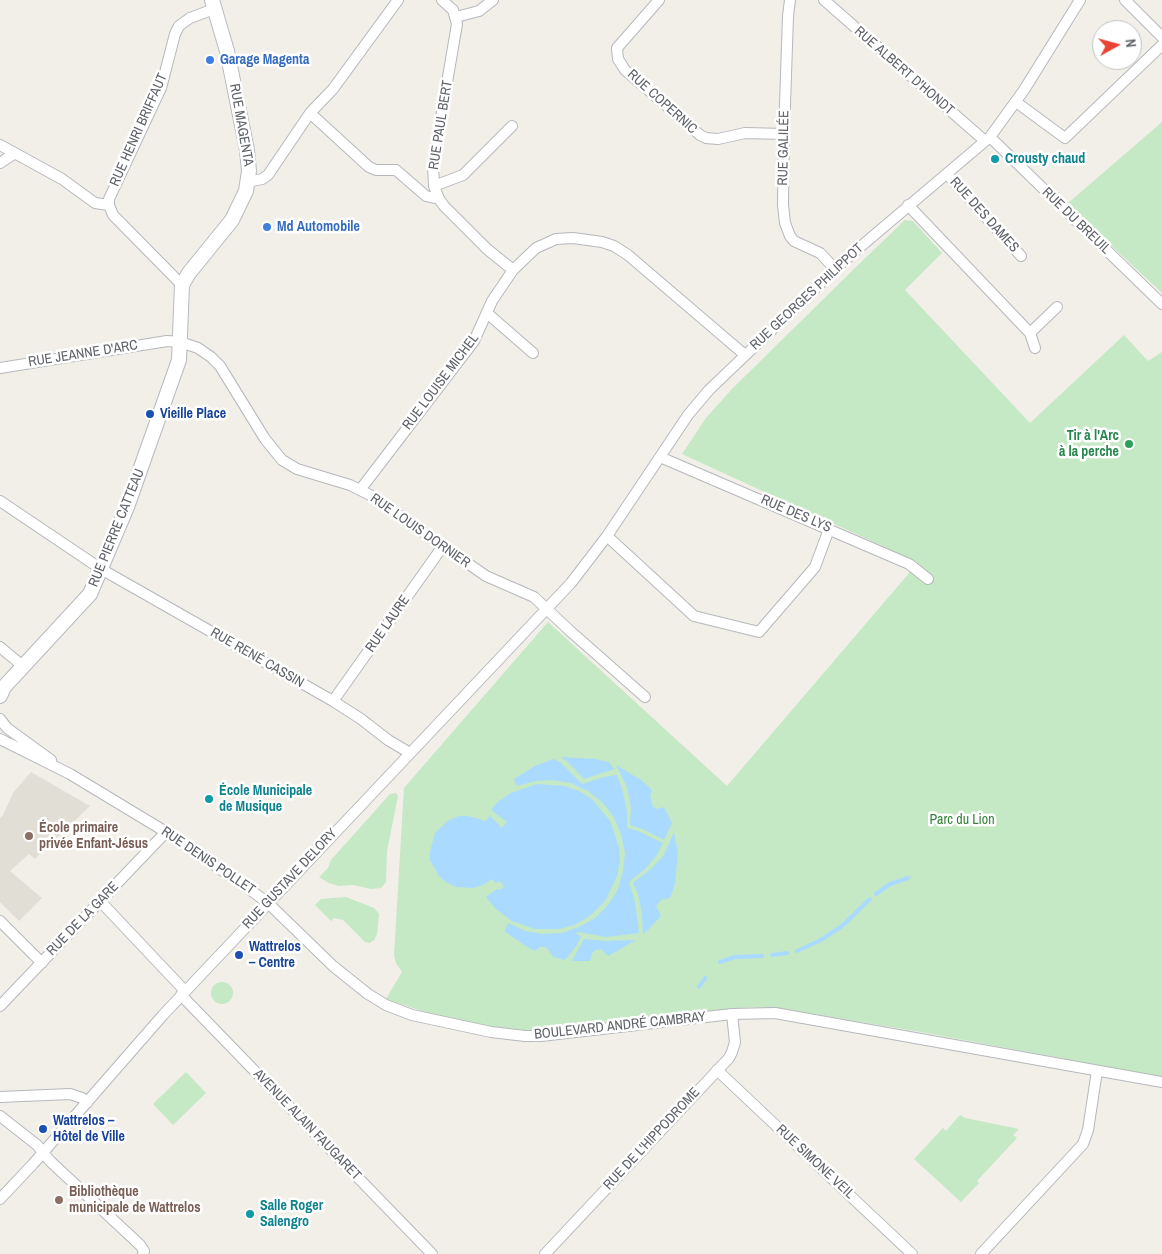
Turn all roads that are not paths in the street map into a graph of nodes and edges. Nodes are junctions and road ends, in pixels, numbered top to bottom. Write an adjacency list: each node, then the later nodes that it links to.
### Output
1 (398, 0): 14 (street, RUE MAGENTA)
2 (442, 0): 10 (street)
3 (493, 0): 10 (street)
4 (659, 0): 16 (street, RUE COPERNIC)
5 (790, 0): 16 (street, RUE GALILÉE)
6 (824, 0): 17 (street, RUE ALBERT D'HONDT)
7 (1125, 0): 11 (street)
8 (1077, 1): 13 (street, RUE GEORGES PHILIPPOT)
9 (213, 5): 22 (street, RUE MAGENTA); 25 (street, RUE HENRI BRIFFAUT)
10 (456, 17): 23 (street, RUE PAUL BERT)
11 (1162, 37)
12 (1162, 46): 13 (street)
13 (1016, 102): 17 (street, RUE GEORGES PHILIPPOT)
14 (310, 113): 22 (street, RUE MAGENTA); 24 (street)
15 (512, 126): 23 (street)
16 (784, 134): 29 (street, RUE GALILÉE)
17 (987, 139): 21 (street, RUE GEORGES PHILIPPOT); 31 (street, RUE DU BREUIL)
18 (0, 145): 19 (street)
19 (16, 153): 20 (street); 25 (street)
20 (0, 163)
21 (946, 174): 26 (street, RUE GEORGES PHILIPPOT); 27 (street, RUE DES DAMES)
22 (248, 182): 30 (street, RUE MAGENTA)
23 (434, 186): 24 (street, RUE PAUL BERT)
24 (439, 199): 28 (street, RUE PAUL BERT)
25 (109, 205): 30 (street, RUE HENRI BRIFFAUT)
26 (908, 206): 29 (street, RUE GEORGES PHILIPPOT); 34 (street)
27 (1021, 256)
28 (513, 270): 33 (street, RUE LOUISE MICHEL); 38 (street)
29 (836, 270): 38 (street, RUE GEORGES PHILIPPOT)
30 (182, 286): 35 (street, RUE MAGENTA)
31 (1162, 304)
32 (1057, 307): 34 (street)
33 (487, 313): 37 (street); 41 (street, RUE LOUISE MICHEL)
34 (1030, 333): 36 (street)
35 (174, 341): 39 (street, RUE JEANNE D'ARC); 41 (street, RUE LOUIS DORNIER); 46 (street, RUE PIERRE CATTEAU)
36 (1035, 348)
37 (533, 352)
38 (745, 355): 40 (street, RUE GEORGES PHILIPPOT)
39 (0, 368)
40 (660, 457): 43 (street, RUE DES LYS); 44 (street, RUE GEORGES PHILIPPOT)
41 (360, 490): 45 (street, RUE LOUIS DORNIER)
42 (0, 501): 46 (street, RUE RENÉ CASSIN)
43 (830, 528): 44 (street); 47 (street, RUE DES LYS)
44 (607, 536): 48 (street, RUE GEORGES PHILIPPOT)
45 (443, 546): 48 (street, RUE LOUIS DORNIER); 53 (street, RUE LAURE)
46 (101, 569): 50 (street, RUE PIERRE CATTEAU); 53 (street, RUE RENÉ CASSIN)
47 (928, 579)
48 (546, 609): 52 (street, RUE LOUIS DORNIER); 56 (street, RUE GUSTAVE DELORY)
49 (0, 647): 50 (street)
50 (24, 667): 51 (street, RUE PIERRE CATTEAU)
51 (1, 691)
52 (645, 697)
53 (333, 701): 56 (street, RUE RENÉ CASSIN)
54 (0, 720): 57 (street, RUE DENIS POLLET)
55 (0, 739): 57 (street, RUE DENIS POLLET)
56 (410, 753): 60 (street, RUE GUSTAVE DELORY)
57 (70, 774): 58 (street, RUE DENIS POLLET)
58 (166, 832): 59 (street, RUE DE LA GARE); 60 (street, RUE DENIS POLLET)
59 (100, 901): 62 (street, RUE DE LA GARE); 63 (street, AVENUE ALAIN FAUGARET)
60 (268, 903): 63 (street, RUE GUSTAVE DELORY); 65 (street, BOULEVARD ANDRÉ CAMBRAY)
61 (0, 921): 62 (street)
62 (42, 963): 64 (street, RUE DE LA GARE)
63 (183, 993): 70 (street, RUE GUSTAVE DELORY); 75 (street, AVENUE ALAIN FAUGARET)
64 (0, 1006)
65 (732, 1014): 66 (street, RUE DE L'HIPPODROME); 67 (street, BOULEVARD ANDRÉ CAMBRAY)
66 (717, 1070): 76 (street, RUE DE L'HIPPODROME); 77 (street, RUE SIMONE VEIL)
67 (1097, 1071): 68 (street, BOULEVARD ANDRÉ CAMBRAY); 78 (street)
68 (1162, 1082)
69 (0, 1097): 70 (street)
70 (87, 1103): 72 (street, RUE GUSTAVE DELORY)
71 (0, 1116): 72 (street)
72 (43, 1152): 73 (street, RUE GUSTAVE DELORY); 74 (street)
73 (0, 1200)
74 (143, 1252)
75 (432, 1254)
76 (545, 1254)
77 (912, 1254)
78 (981, 1254)

